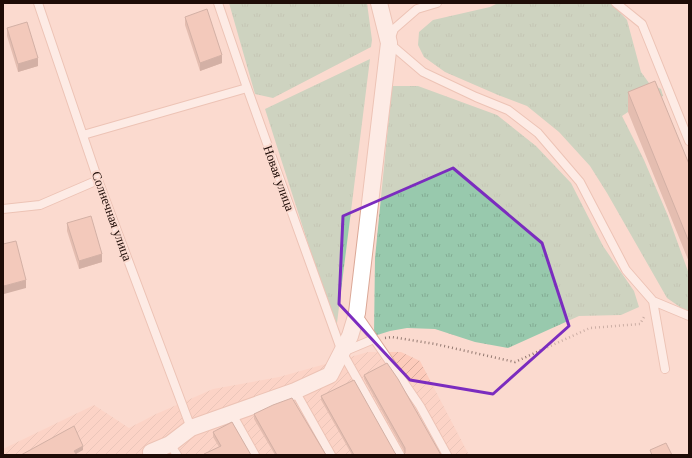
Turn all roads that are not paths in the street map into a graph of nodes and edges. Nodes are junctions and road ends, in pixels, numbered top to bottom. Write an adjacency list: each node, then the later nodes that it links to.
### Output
1 (38, 3): 9 (lane, Солнечная улица)
2 (218, 3): 8 (lane, Новая улица)
3 (379, 3): 7 (street)
4 (437, 3): 6 (lane)
5 (616, 3): 10 (lane)
6 (416, 6): 7 (lane)
7 (389, 42): 13 (lane); 14 (street)
8 (247, 88): 9 (lane); 17 (lane, Новая улица)
9 (83, 135): 11 (lane, Солнечная улица)
10 (689, 141)
11 (98, 180): 12 (lane); 21 (lane, Солнечная улица)
12 (3, 209)
13 (653, 301): 15 (lane); 18 (lane)
14 (357, 313): 16 (lane); 17 (street)
15 (689, 316)
16 (374, 339): 17 (lane); 27 (lane)
17 (342, 352): 19 (street); 26 (lane, Новая улица)
18 (665, 369)
19 (295, 391): 20 (street); 25 (lane)
20 (232, 414): 21 (street); 24 (lane)
21 (190, 428): 22 (street)
22 (174, 449): 23 (street)
23 (148, 454)
24 (255, 455)
25 (331, 455)
26 (400, 455)
27 (447, 455)

